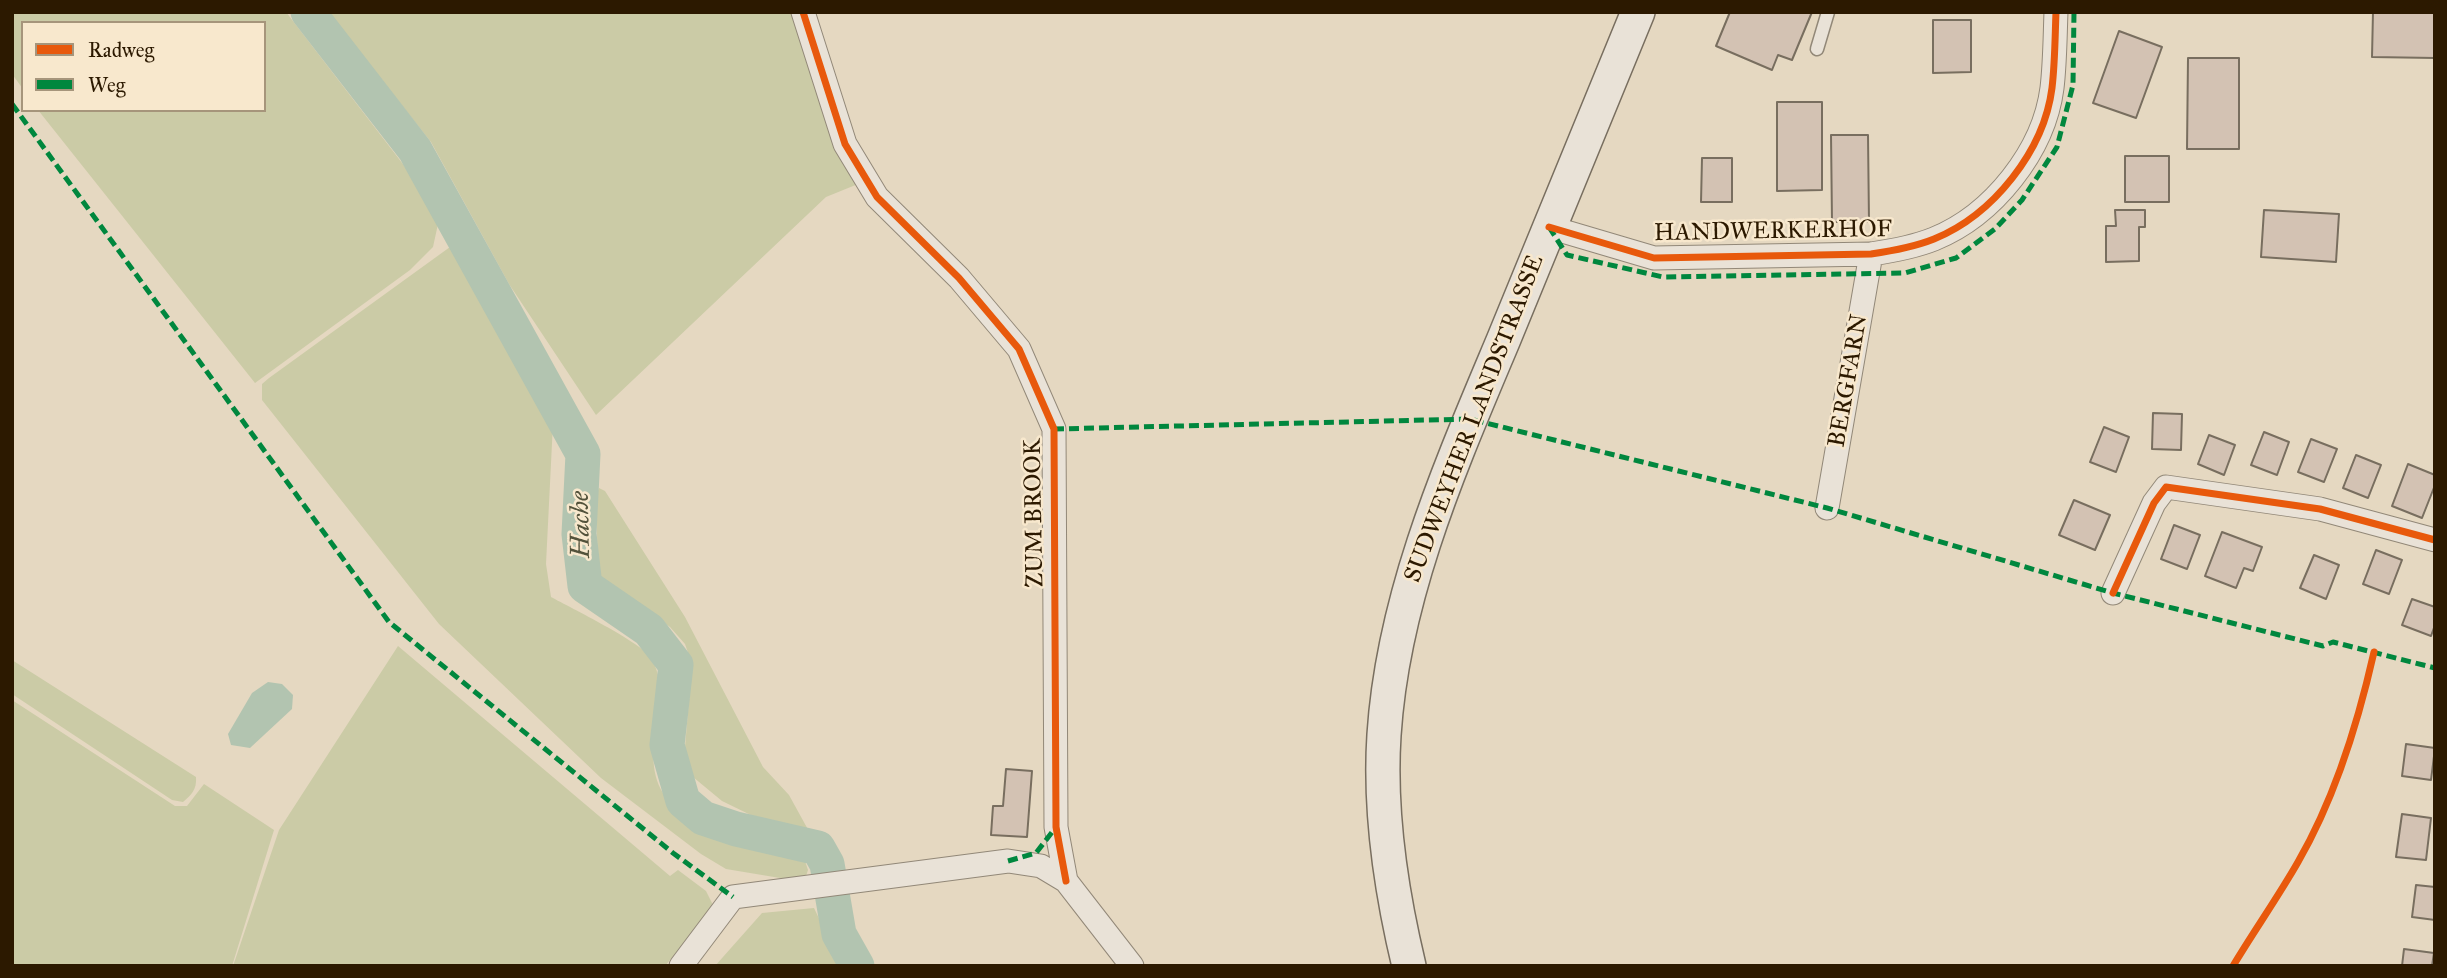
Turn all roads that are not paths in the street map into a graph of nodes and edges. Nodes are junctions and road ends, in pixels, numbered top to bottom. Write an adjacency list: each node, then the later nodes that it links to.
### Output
1 (803, 12): 11 (street, ZUM BROOK)
2 (1638, 12): 6 (main road, SUDWEYHER LANDSTRASSE)
3 (1828, 12): 5 (lane)
4 (2056, 12): 7 (street, HANDWERKERHOF)
5 (1817, 49)
6 (1549, 227): 7 (street, HANDWERKERHOF); 14 (main road, SUDWEYHER LANDSTRASSE)
7 (1871, 254): 8 (street, BERGFARN)
8 (1827, 508)
9 (2435, 540): 10 (street)
10 (2113, 593)
11 (1066, 881): 12 (street); 13 (street)
12 (681, 966)
13 (1132, 966)
14 (1409, 966)

